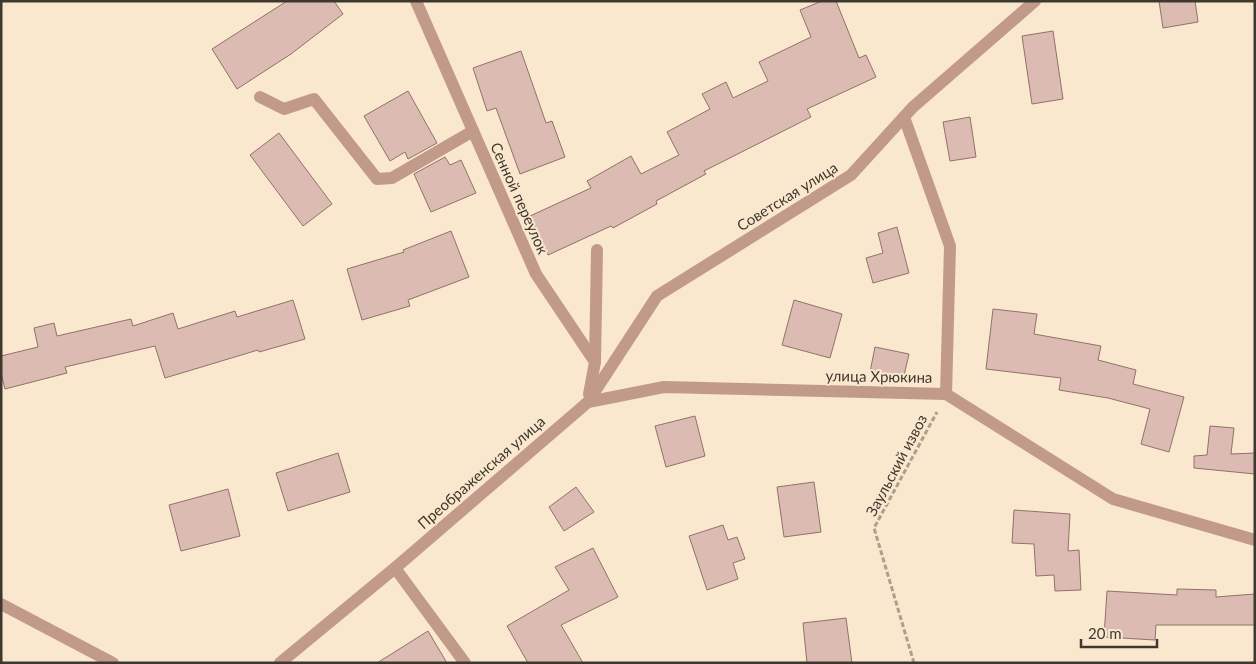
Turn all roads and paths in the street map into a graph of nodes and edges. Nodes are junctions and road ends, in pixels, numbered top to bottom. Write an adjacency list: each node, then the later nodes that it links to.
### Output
1 (416, 1): 5 (street, Сенной переулок)
2 (1035, 1): 4 (street, Советская улица)
3 (260, 97): 5 (street)
4 (904, 117): 8 (street); 9 (street, Советская улица)
5 (473, 131): 7 (street, Сенной переулок)
6 (597, 250): 7 (street)
7 (595, 362): 9 (street)
8 (946, 394): 9 (street, улица Хрюкина); 10 (street, улица Хрюкина); 16 (path, Заульский извоз)
9 (588, 402): 11 (street, Преображенская улица)
10 (1255, 540)
11 (395, 568): 14 (street, Преображенская улица); 15 (street)
12 (2, 604): 13 (street)
13 (113, 663)
14 (280, 663)
15 (465, 663)
16 (914, 663)

